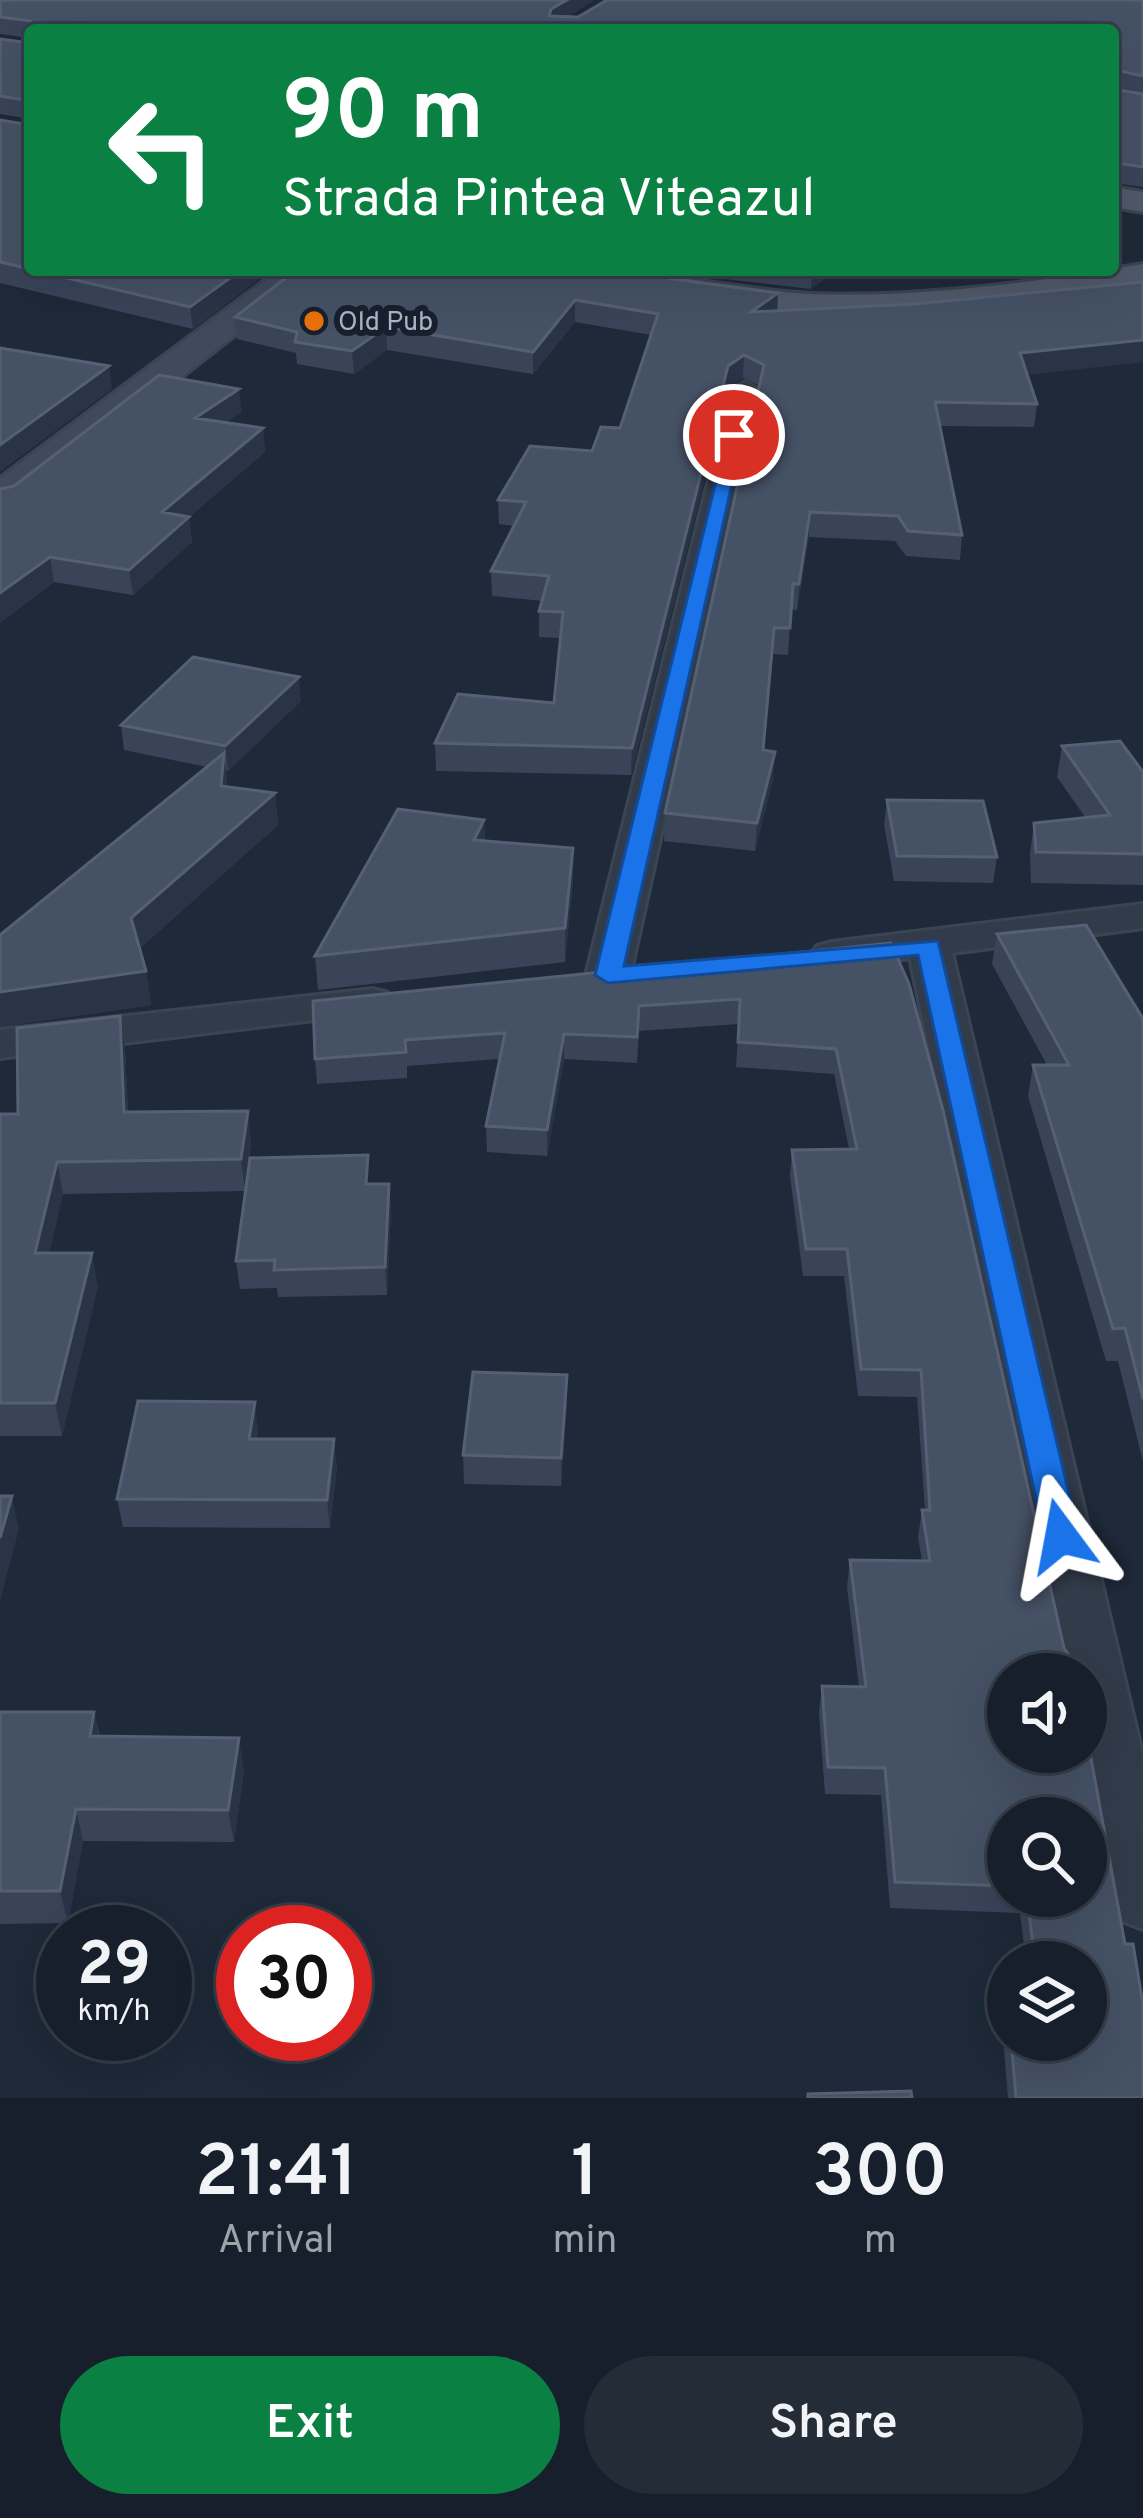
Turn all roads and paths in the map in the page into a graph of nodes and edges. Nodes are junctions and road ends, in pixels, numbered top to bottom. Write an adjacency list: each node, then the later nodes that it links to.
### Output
1 (1143, 274): 3 (main road)
2 (293, 276): 5 (main road)
3 (626, 276)
4 (745, 390): 10 (street)
5 (0, 498)
6 (1143, 916): 7 (street)
7 (929, 946): 8 (street); 14 (street)
8 (791, 959)
9 (654, 971): 10 (street)
10 (608, 975): 11 (street)
11 (562, 981)
12 (421, 996): 13 (street)
13 (0, 1044)
14 (1143, 1898)

